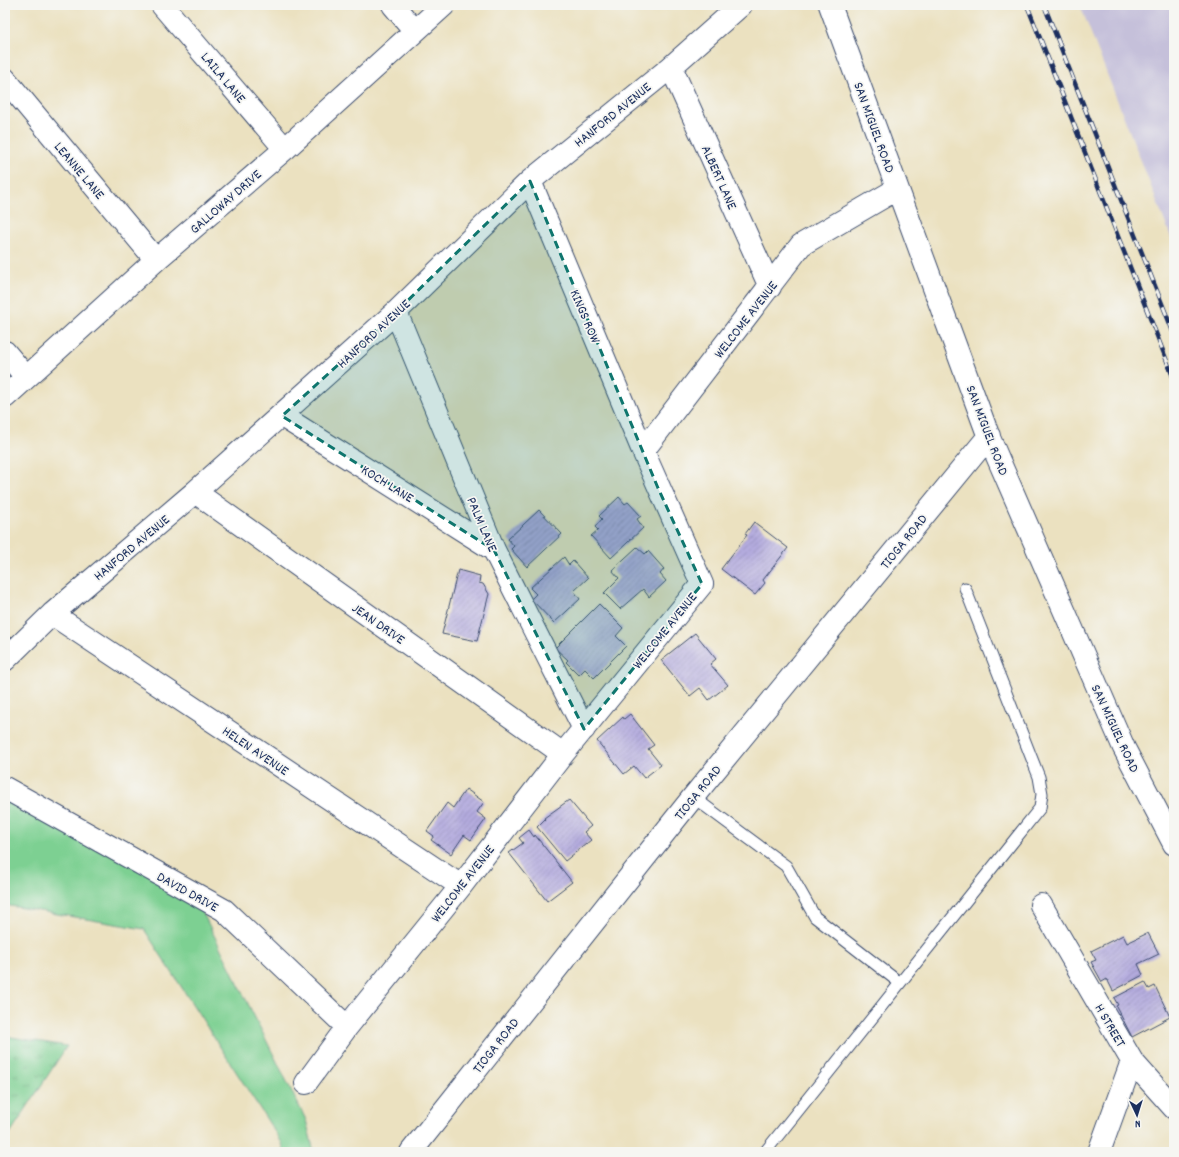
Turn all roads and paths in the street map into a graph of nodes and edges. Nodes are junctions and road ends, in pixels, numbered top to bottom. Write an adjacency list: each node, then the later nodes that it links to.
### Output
1 (162, 5): 9 (street, LAILA LANE)
2 (393, 5): 6 (street)
3 (444, 5): 6 (street, GALLOWAY DRIVE)
4 (741, 5): 7 (street, HANFORD AVENUE)
5 (830, 5): 11 (street, SAN MIGUEL ROAD)
6 (415, 31): 9 (street, GALLOWAY DRIVE)
7 (671, 67): 10 (street, HANFORD AVENUE); 13 (street, ALBERT LANE)
8 (5, 79): 12 (street, LEANNE LANE)
9 (285, 149): 12 (street, GALLOWAY DRIVE)
10 (530, 181): 14 (street, HANFORD AVENUE); 20 (street, KINGS ROW)
11 (897, 189): 13 (street, WELCOME AVENUE); 19 (street, SAN MIGUEL ROAD)
12 (156, 260): 16 (street, GALLOWAY DRIVE)
13 (770, 287): 20 (street, WELCOME AVENUE)
14 (396, 312): 18 (street, HANFORD AVENUE); 22 (street, PALM LANE)
15 (5, 352): 16 (street)
16 (26, 377): 17 (street, GALLOWAY DRIVE)
17 (5, 397)
18 (282, 416): 21 (street, HANFORD AVENUE); 22 (street, KOCH LANE)
19 (989, 436): 29 (street, TIOGA ROAD); 30 (street, SAN MIGUEL ROAD)
20 (643, 451): 26 (street, WELCOME AVENUE)
21 (195, 492): 24 (street, HANFORD AVENUE); 27 (street, JEAN DRIVE)
22 (494, 550): 26 (street, PALM LANE)
23 (965, 588): 33 (lane)
24 (52, 614): 25 (street, HANFORD AVENUE); 31 (street, HELEN AVENUE)
25 (5, 660)
26 (584, 729): 27 (street, WELCOME AVENUE)
27 (563, 754): 31 (street, WELCOME AVENUE)
28 (5, 788): 34 (street, DAVID DRIVE)
29 (693, 796): 33 (lane); 38 (street, TIOGA ROAD)
30 (1174, 844)
31 (460, 886): 34 (street, WELCOME AVENUE)
32 (1041, 905): 35 (street, H STREET)
33 (900, 984): 39 (lane)
34 (347, 1027): 36 (street, WELCOME AVENUE)
35 (1132, 1061): 37 (street); 40 (street, H STREET)
36 (306, 1082)
37 (1174, 1108)
38 (411, 1152)
39 (765, 1152)
40 (1099, 1152)

